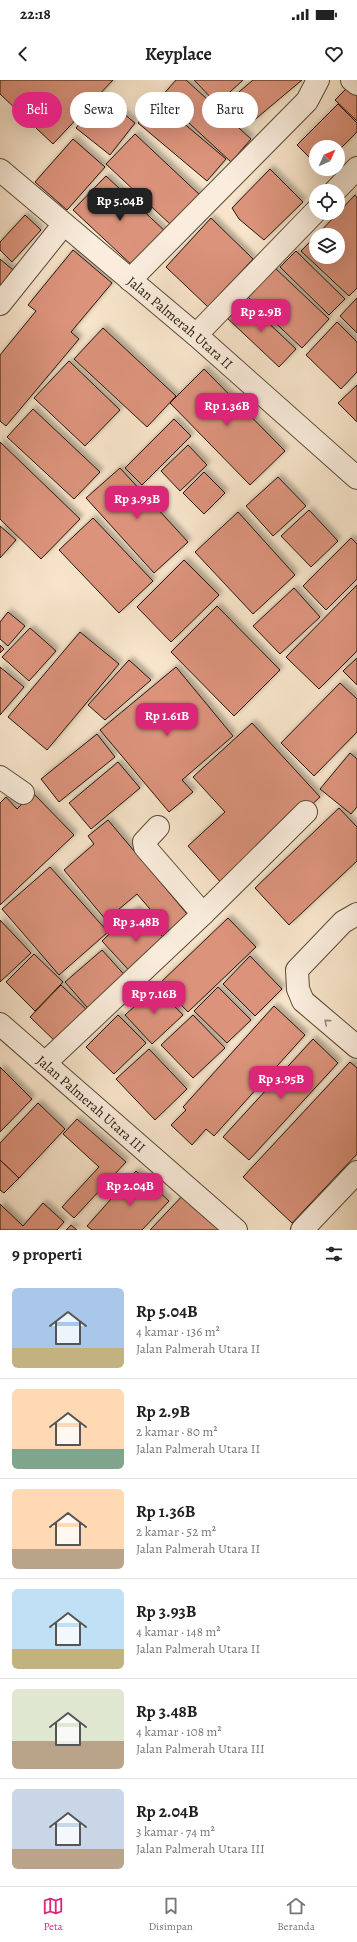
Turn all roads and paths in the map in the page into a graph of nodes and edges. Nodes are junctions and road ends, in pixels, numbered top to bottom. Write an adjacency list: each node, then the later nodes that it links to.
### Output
1 (318, 80): 9 (street)
2 (352, 80): 3 (street)
3 (357, 84)
4 (357, 168): 6 (street)
5 (0, 170): 8 (street, Jalan Palmerah Utara II)
6 (342, 184)
7 (309, 218): 11 (street)
8 (64, 224): 9 (street, Jalan Palmerah Utara II); 10 (street)
9 (130, 280): 11 (street, Jalan Palmerah Utara II)
10 (0, 304)
11 (196, 335): 12 (street, Jalan Palmerah Utara II)
12 (357, 478)
13 (0, 777): 14 (street)
14 (22, 793)
15 (306, 812): 17 (street)
16 (158, 827): 17 (street)
17 (203, 914): 21 (street)
18 (357, 914): 20 (street, one-way to 18)
19 (0, 1024): 21 (street, Jalan Palmerah Utara III)
20 (357, 1047)
21 (45, 1063): 23 (street, Jalan Palmerah Utara III)
22 (357, 1172): 24 (street)
23 (236, 1230)
24 (302, 1230)

